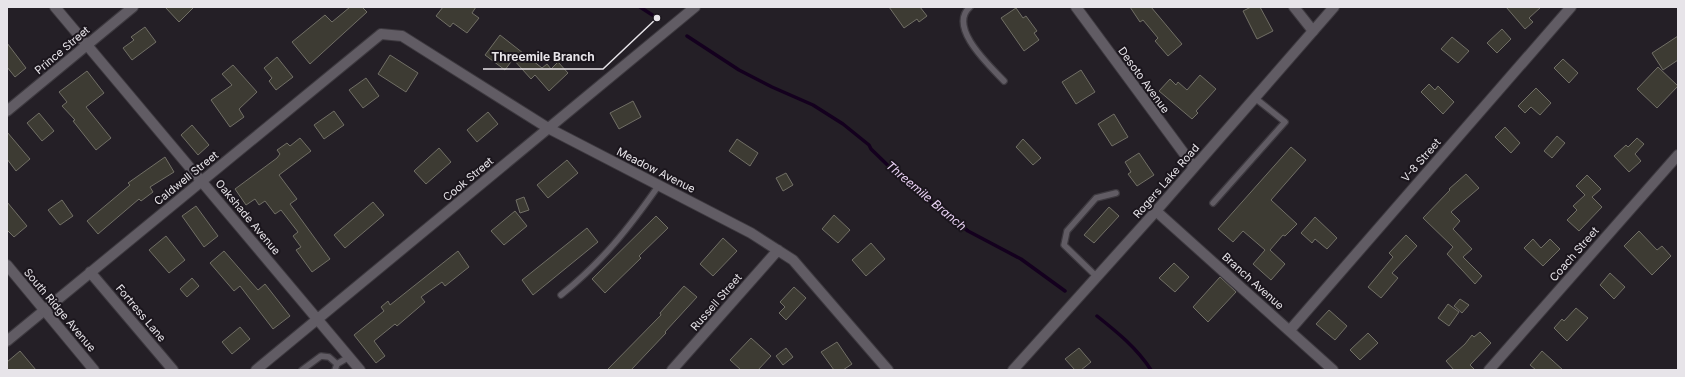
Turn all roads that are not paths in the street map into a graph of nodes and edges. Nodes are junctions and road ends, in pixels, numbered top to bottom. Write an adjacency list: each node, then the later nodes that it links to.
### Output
1 (55, 7): 11 (street, Oakshade Avenue)
2 (133, 7): 11 (street, Prince Street)
3 (695, 7): 15 (street, Cook Street)
4 (970, 7): 12 (lane)
5 (1076, 7): 17 (street, Desoto Avenue)
6 (1294, 7): 9 (street)
7 (1334, 7): 9 (street, Rogers Lake Road)
8 (1571, 7): 30 (street, V-8 Street)
9 (1313, 31): 13 (street, Rogers Lake Road)
10 (381, 34): 15 (street, Meadow Avenue); 18 (street, Caldwell Street)
11 (87, 45): 14 (street, Prince Street); 18 (street, Oakshade Avenue)
12 (1004, 81)
13 (1255, 98): 17 (street, Rogers Lake Road); 21 (lane)
14 (7, 111)
15 (548, 128): 19 (street, Meadow Avenue); 29 (street, Cook Street)
16 (1678, 155): 44 (street, Coach Street)
17 (1194, 167): 22 (street, Rogers Lake Road)
18 (202, 181): 25 (street, Caldwell Street); 29 (street, Oakshade Avenue)
19 (659, 185): 23 (street, Meadow Avenue); 27 (lane)
20 (1116, 193): 26 (lane)
21 (1213, 204)
22 (1156, 211): 26 (street, Rogers Lake Road); 30 (street, Branch Avenue)
23 (778, 250): 40 (street, Russell Street); 41 (street, Meadow Avenue)
24 (7, 265): 28 (street, South Ridge Avenue)
25 (90, 272): 28 (street, Caldwell Street); 35 (street, Fortress Lane)
26 (1097, 277): 42 (street, Rogers Lake Road)
27 (561, 295)
28 (44, 310): 31 (street, Caldwell Street); 34 (street, South Ridge Avenue)
29 (317, 318): 32 (street, Oakshade Avenue); 36 (street, Cook Street)
30 (1290, 330): 43 (street, Branch Avenue)
31 (7, 342)
32 (349, 357): 33 (lane); 39 (street, Oakshade Avenue)
33 (338, 364): 37 (lane); 38 (lane)
34 (89, 368)
35 (173, 370)
36 (256, 370)
37 (302, 370)
38 (335, 370)
39 (360, 370)
40 (672, 370)
41 (888, 370)
42 (1013, 370)
43 (1333, 370)
44 (1489, 370)

